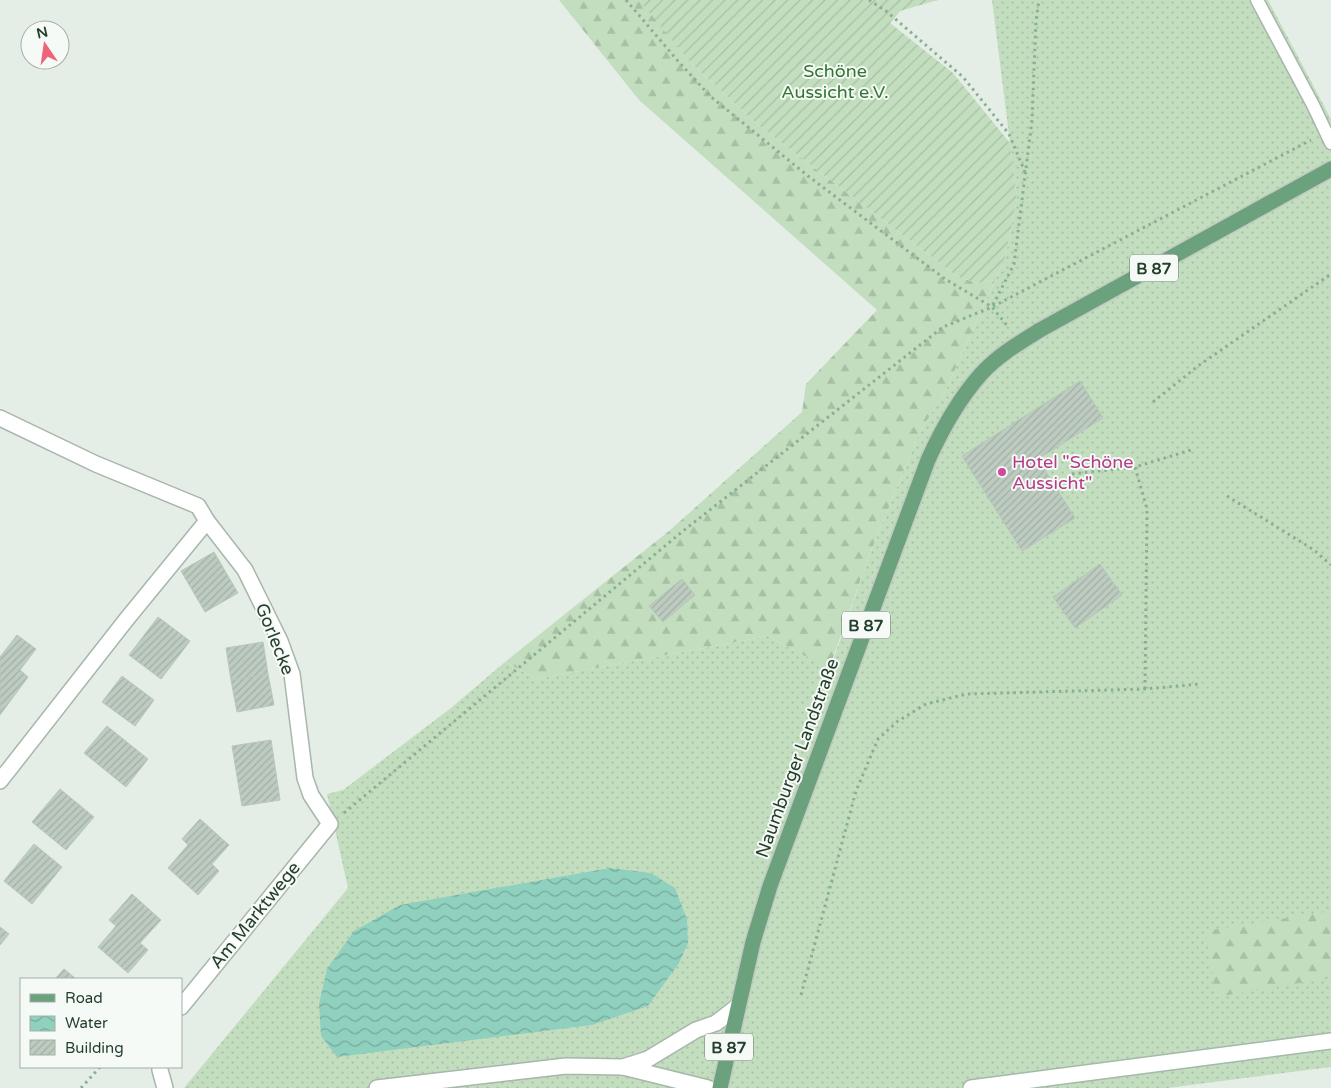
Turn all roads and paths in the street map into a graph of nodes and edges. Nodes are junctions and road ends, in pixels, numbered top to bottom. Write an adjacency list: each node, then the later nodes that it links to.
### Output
1 (626, 0): 9 (path)
2 (869, 0): 7 (path)
3 (1039, 0): 7 (path)
4 (1257, 0): 5 (lane)
5 (1329, 138): 9 (path)
6 (1331, 168): 10 (main road, B 87)
7 (1025, 172): 9 (path)
8 (1331, 274): 11 (path)
9 (992, 307): 10 (path); 22 (path)
10 (1020, 343): 25 (main road, Naumburger Landstraße / B 87)
11 (1153, 402)
12 (0, 418): 17 (street, Gorlecke)
13 (1191, 450): 14 (path)
14 (1135, 468): 15 (path); 20 (path)
15 (1072, 474)
16 (1227, 496): 18 (path)
17 (207, 521): 21 (street); 22 (street, Gorlecke)
18 (1331, 565)
19 (1200, 684): 20 (path)
20 (1145, 689): 23 (path)
21 (0, 781)
22 (330, 824): 24 (street, Am Marktwege)
23 (800, 995)
24 (182, 1006)
25 (738, 1006): 27 (street); 34 (main road, Naumburger Landstraße / B 87)
26 (1331, 1041): 35 (street)
27 (624, 1067): 32 (street); 33 (street)
28 (99, 1068): 30 (path)
29 (160, 1068): 31 (street)
30 (81, 1088)
31 (165, 1088)
32 (377, 1088)
33 (708, 1088)
34 (720, 1088)
35 (970, 1088)

